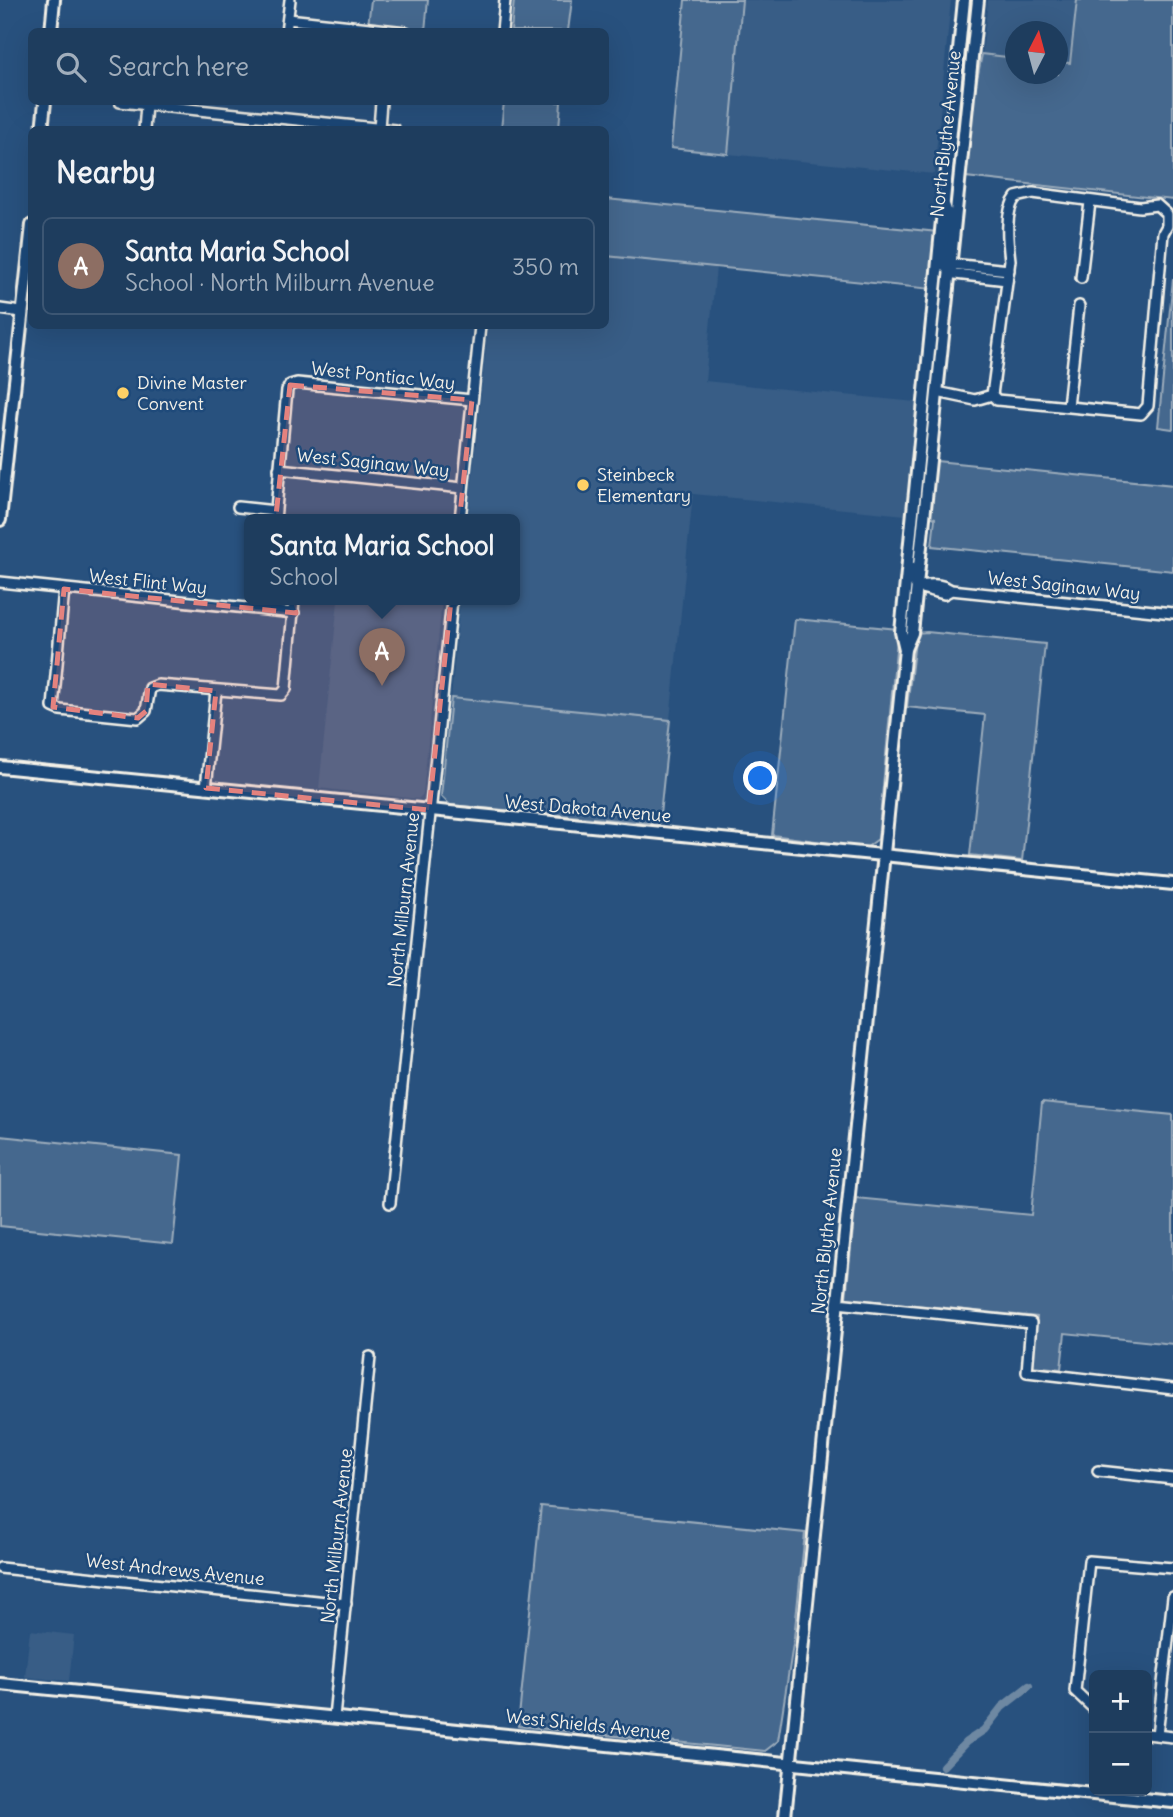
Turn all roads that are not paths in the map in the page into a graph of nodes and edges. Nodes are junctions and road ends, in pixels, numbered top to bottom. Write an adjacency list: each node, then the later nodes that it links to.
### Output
1 (54, 0): 7 (street)
2 (290, 0): 6 (street)
3 (505, 0): 10 (street)
4 (964, 0): 19 (street, North Blythe Avenue)
5 (978, 0): 20 (street, North Blythe Avenue)
6 (288, 19): 8 (street); 9 (street)
7 (51, 28)
8 (287, 28)
9 (370, 28)
10 (502, 28)
11 (45, 105): 14 (street)
12 (146, 105): 15 (street); 16 (street)
13 (381, 105): 17 (street)
14 (42, 126)
15 (144, 126)
16 (359, 126)
17 (379, 126)
18 (1090, 202): 22 (street); 23 (street); 31 (street)
19 (945, 206): 20 (street, North Blythe Avenue); 32 (street, North Blythe Avenue)
20 (951, 268): 22 (street); 28 (street, North Blythe Avenue)
21 (28, 274): 26 (street)
22 (1008, 275): 29 (street)
23 (1081, 278)
24 (1079, 306): 31 (street)
25 (0, 309): 26 (street)
26 (21, 312): 40 (street)
27 (480, 329): 30 (street)
28 (937, 392): 29 (street); 32 (street, North Blythe Avenue)
29 (992, 394): 31 (street)
30 (472, 400): 33 (street, West Pontiac Way); 34 (street)
31 (1068, 406)
32 (929, 418): 39 (street, North Blythe Avenue); 42 (street, North Blythe Avenue)
33 (279, 469): 34 (street, West Saginaw Way); 37 (street)
34 (463, 488): 38 (street)
35 (237, 507): 36 (street)
36 (270, 514)
37 (275, 514)
38 (461, 514)
39 (913, 516): 42 (street, North Blythe Avenue); 48 (street, North Blythe Avenue)
40 (0, 520)
41 (0, 582): 43 (street, West Flint Way)
42 (917, 587): 47 (street, West Saginaw Way); 48 (street, North Blythe Avenue)
43 (64, 589): 46 (street, West Flint Way); 49 (street)
44 (293, 605): 46 (street)
45 (452, 605): 52 (street, North Milburn Avenue)
46 (294, 613): 49 (street)
47 (1173, 613)
48 (905, 649): 53 (street, North Blythe Avenue)
49 (216, 691): 51 (street)
50 (0, 767): 51 (street, West Dakota Avenue)
51 (206, 788): 52 (street, West Dakota Avenue)
52 (429, 810): 53 (street, West Dakota Avenue); 55 (street, North Milburn Avenue)
53 (883, 855): 54 (street, West Dakota Avenue); 56 (street, North Blythe Avenue)
54 (1173, 884)
55 (390, 1203)
56 (836, 1303): 58 (street); 71 (street, North Blythe Avenue)
57 (370, 1357): 64 (street, North Milburn Avenue)
58 (1173, 1389)
59 (1098, 1471): 60 (street)
60 (1173, 1479)
61 (0, 1568): 64 (street, West Andrews Avenue)
62 (1173, 1568): 66 (street)
63 (1173, 1597): 69 (street)
64 (346, 1604): 67 (street, North Milburn Avenue)
65 (0, 1684): 67 (street, West Shields Avenue)
66 (1089, 1704)
67 (334, 1717): 71 (street, West Shields Avenue)
68 (1152, 1734): 69 (street)
69 (1157, 1735): 70 (street)
70 (1173, 1737)
71 (790, 1763): 72 (street, West Shields Avenue); 73 (street, North Blythe Avenue)
72 (1173, 1802)
73 (785, 1817)

